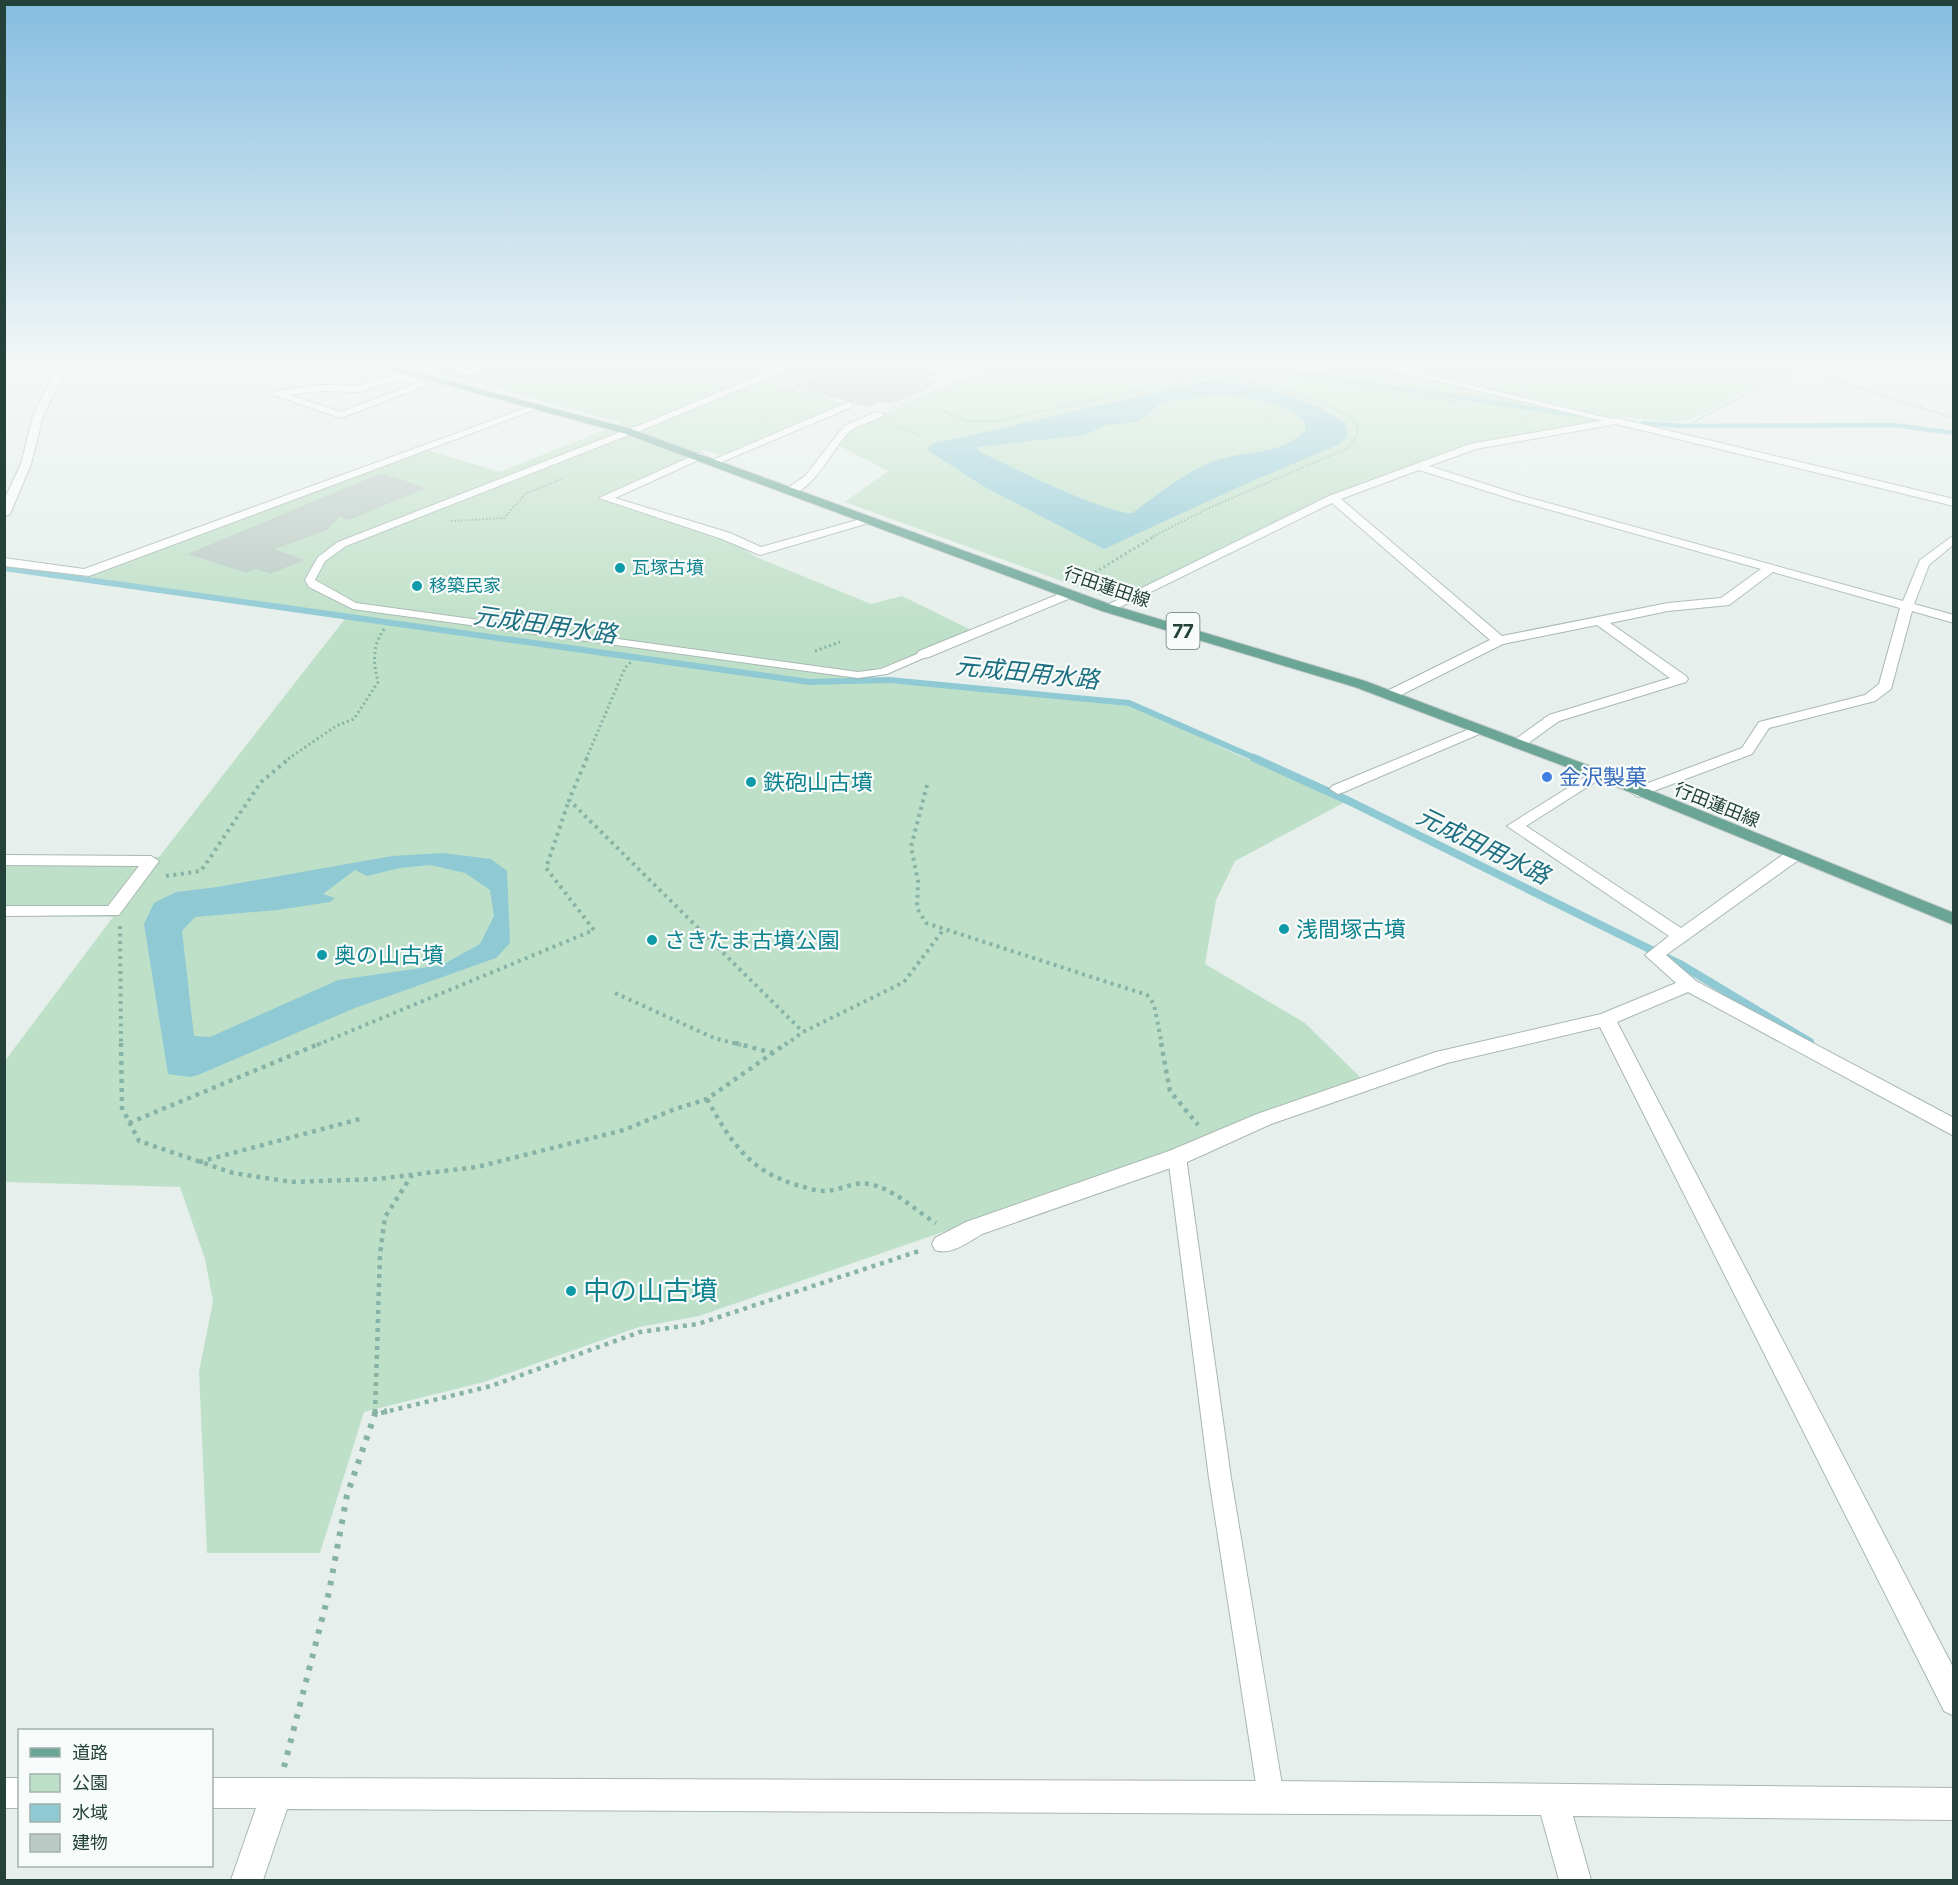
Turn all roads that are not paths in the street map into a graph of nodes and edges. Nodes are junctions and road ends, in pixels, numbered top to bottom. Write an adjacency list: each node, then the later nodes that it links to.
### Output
1 (29, 452): 15 (street)
2 (415, 452): 18 (street)
3 (576, 452): 26 (lane)
4 (689, 452): 9 (main road, 行田蓮田線 / 77)
5 (736, 452): 10 (street)
6 (829, 452): 12 (street)
7 (1459, 452): 11 (street)
8 (1743, 452): 14 (street)
9 (699, 456): 10 (main road, 行田蓮田線 / 77); 16 (street)
10 (713, 462): 12 (main road, 行田蓮田線 / 77)
11 (1421, 467): 13 (street); 19 (street)
12 (790, 491): 16 (main road, 行田蓮田線 / 77)
13 (1333, 498): 22 (street); 25 (street)
14 (1953, 503)
15 (4, 514)
16 (868, 520): 20 (main road, 行田蓮田線 / 77)
17 (1953, 538): 21 (street)
18 (4, 562)
19 (1771, 568): 21 (street); 24 (street)
20 (1069, 594): 22 (main road, 行田蓮田線 / 77); 26 (street)
21 (1906, 606): 23 (street); 32 (street)
22 (1107, 608): 27 (main road, 行田蓮田線 / 77)
23 (1953, 619)
24 (1599, 621): 25 (street); 29 (street)
25 (1499, 641): 27 (street)
26 (924, 654)
27 (1390, 695): 28 (main road, 行田蓮田線 / 77)
28 (1479, 729): 29 (main road, 行田蓮田線 / 77); 31 (street)
29 (1518, 744): 30 (main road, 行田蓮田線 / 77)
30 (1598, 774): 32 (main road, 行田蓮田線 / 77); 37 (street)
31 (1338, 789)
32 (1638, 792): 33 (main road, 行田蓮田線 / 77)
33 (1794, 855): 36 (main road, 行田蓮田線 / 77); 37 (street)
34 (4, 860): 35 (street)
35 (4, 911)
36 (1953, 920)
37 (1681, 936): 38 (street)
38 (1689, 985): 39 (street); 40 (street)
39 (1606, 1018): 41 (street); 43 (street)
40 (1953, 1128)
41 (1177, 1157): 42 (street); 46 (lane)
42 (943, 1244)
43 (1953, 1701)
44 (213, 1793): 45 (street)
45 (277, 1793): 46 (street); 49 (street)
46 (1271, 1797): 47 (street)
47 (1553, 1801): 48 (street); 50 (street)
48 (1953, 1804)
49 (247, 1881)
50 (1575, 1881)

